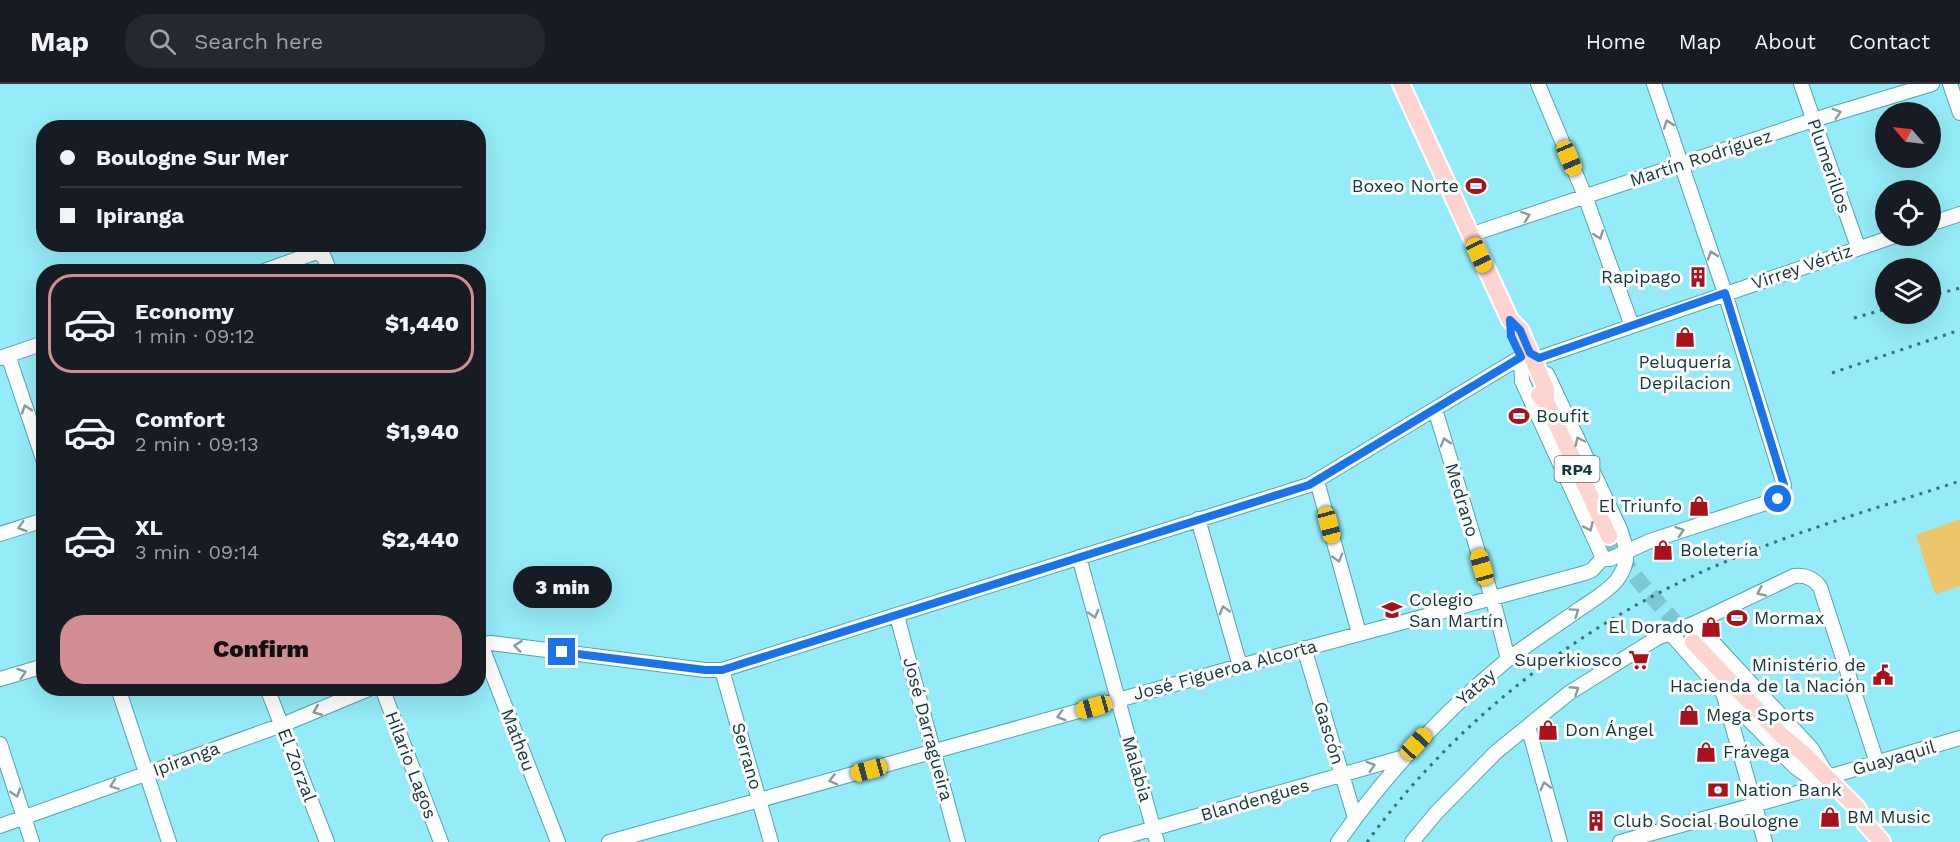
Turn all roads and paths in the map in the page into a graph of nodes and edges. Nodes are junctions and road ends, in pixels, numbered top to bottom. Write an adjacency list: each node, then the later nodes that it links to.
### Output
1 (1401, 84): 13 (main road, RP4)
2 (1538, 84): 10 (street)
3 (1654, 84): 9 (street, one-way to 3)
4 (1802, 84): 8 (street, Plumerillos)
5 (1932, 84): 8 (street, Martín Rodríguez, one-way to 5)
6 (1950, 84): 7 (street)
7 (1960, 113)
8 (1813, 120): 9 (street, Martín Rodríguez); 15 (street, Plumerillos)
9 (1682, 165): 10 (street, Martín Rodríguez); 20 (street, one-way to 9)
10 (1585, 196): 13 (street, Martín Rodríguez, one-way to 10); 21 (street, one-way to 21)
11 (1960, 214): 12 (street)
12 (1941, 220)
13 (1470, 235): 24 (main road, RP4)
14 (1875, 242): 15 (street, Virrey Vértiz)
15 (1858, 247): 20 (street, Virrey Vértiz)
16 (317, 252): 18 (street)
17 (317, 252): 19 (street)
18 (283, 264)
19 (326, 264)
20 (1725, 293): 21 (street, Virrey Vértiz); 32 (street, José Figueroa Alcorta, one-way to 20)
21 (1632, 326): 24 (street, Virrey Vértiz)
22 (36, 346): 23 (street)
23 (4, 356): 26 (street, one-way to 23)
24 (1530, 356): 25 (street); 31 (main road, RP4); 32 (street, one-way to 24); 34 (street, one-way to 34)
25 (1435, 409): 27 (street); 35 (street, Medrano, one-way to 25)
26 (36, 441)
27 (1317, 481): 28 (street); 38 (street, one-way to 38)
28 (1198, 519): 33 (street); 45 (street, one-way to 28)
29 (36, 523): 30 (street, one-way to 30)
30 (0, 534)
31 (1609, 536)
32 (1628, 552): 34 (street, José Figueroa Alcorta); 43 (street, Yatay, one-way to 32)
33 (1079, 557): 36 (street); 54 (street, Malabia, one-way to 54)
34 (1603, 558): 35 (street, José Figueroa Alcorta)
35 (1491, 597): 38 (street, José Figueroa Alcorta); 43 (street, Medrano)
36 (897, 616): 47 (street); 59 (street, José Darragueira)
37 (1695, 623): 39 (street); 61 (street, one-way to 37); 64 (street)
38 (1359, 633): 42 (street, José Figueroa Alcorta)
39 (1671, 634): 49 (street); 56 (street, one-way to 39)
40 (1693, 642): 64 (main road)
41 (486, 643): 47 (street, one-way to 41)
42 (1304, 648): 45 (street, José Figueroa Alcorta); 63 (street, Gascón)
43 (1508, 659): 60 (street, Yatay)
44 (486, 660): 75 (street, Matheu)
45 (1240, 666): 54 (street, José Figueroa Alcorta)
46 (36, 668): 48 (street, one-way to 46)
47 (722, 670): 65 (street, Serrano)
48 (0, 679)
49 (1724, 694): 64 (street); 66 (street)
50 (121, 696): 62 (street)
51 (270, 696): 55 (street, El Zorzal)
52 (352, 696): 55 (street, Ipiranga, one-way to 55)
53 (385, 696): 74 (street, Hilario Lagos)
54 (1117, 700): 59 (street, José Figueroa Alcorta, one-way to 59); 70 (street, Malabia)
55 (282, 725): 62 (street, Ipiranga); 73 (street, El Zorzal)
56 (1528, 726): 81 (street); 82 (street, one-way to 56)
57 (1960, 738): 61 (street, Guayaquil)
58 (0, 744): 67 (street, one-way to 67)
59 (934, 752): 65 (street, José Figueroa Alcorta, one-way to 65); 78 (street, José Darragueira)
60 (1404, 757): 63 (street, Blandengues, one-way to 60); 68 (street, Yatay)
61 (1877, 763): 64 (street, Guayaquil)
62 (146, 774): 67 (street, Ipiranga, one-way to 67); 72 (street)
63 (1342, 775): 68 (street, Gascón); 70 (street, Blandengues)
64 (1825, 782): 66 (street, Guayaquil); 85 (main road)
65 (760, 799): 76 (street, José Figueroa Alcorta); 77 (street, Serrano)
66 (1754, 805): 83 (street, Guayaquil); 84 (street)
67 (24, 818): 69 (street, Ipiranga); 71 (street)
68 (1355, 818): 80 (street, Yatay)
69 (0, 826)
70 (1155, 835): 79 (street, Blandengues)
71 (32, 842)
72 (169, 842)
73 (327, 842)
74 (441, 842)
75 (558, 842)
76 (609, 842)
77 (771, 842)
78 (958, 842)
79 (1106, 842)
80 (1338, 842)
81 (1412, 842)
82 (1560, 842)
83 (1620, 842)
84 (1765, 842)
85 (1882, 842)

